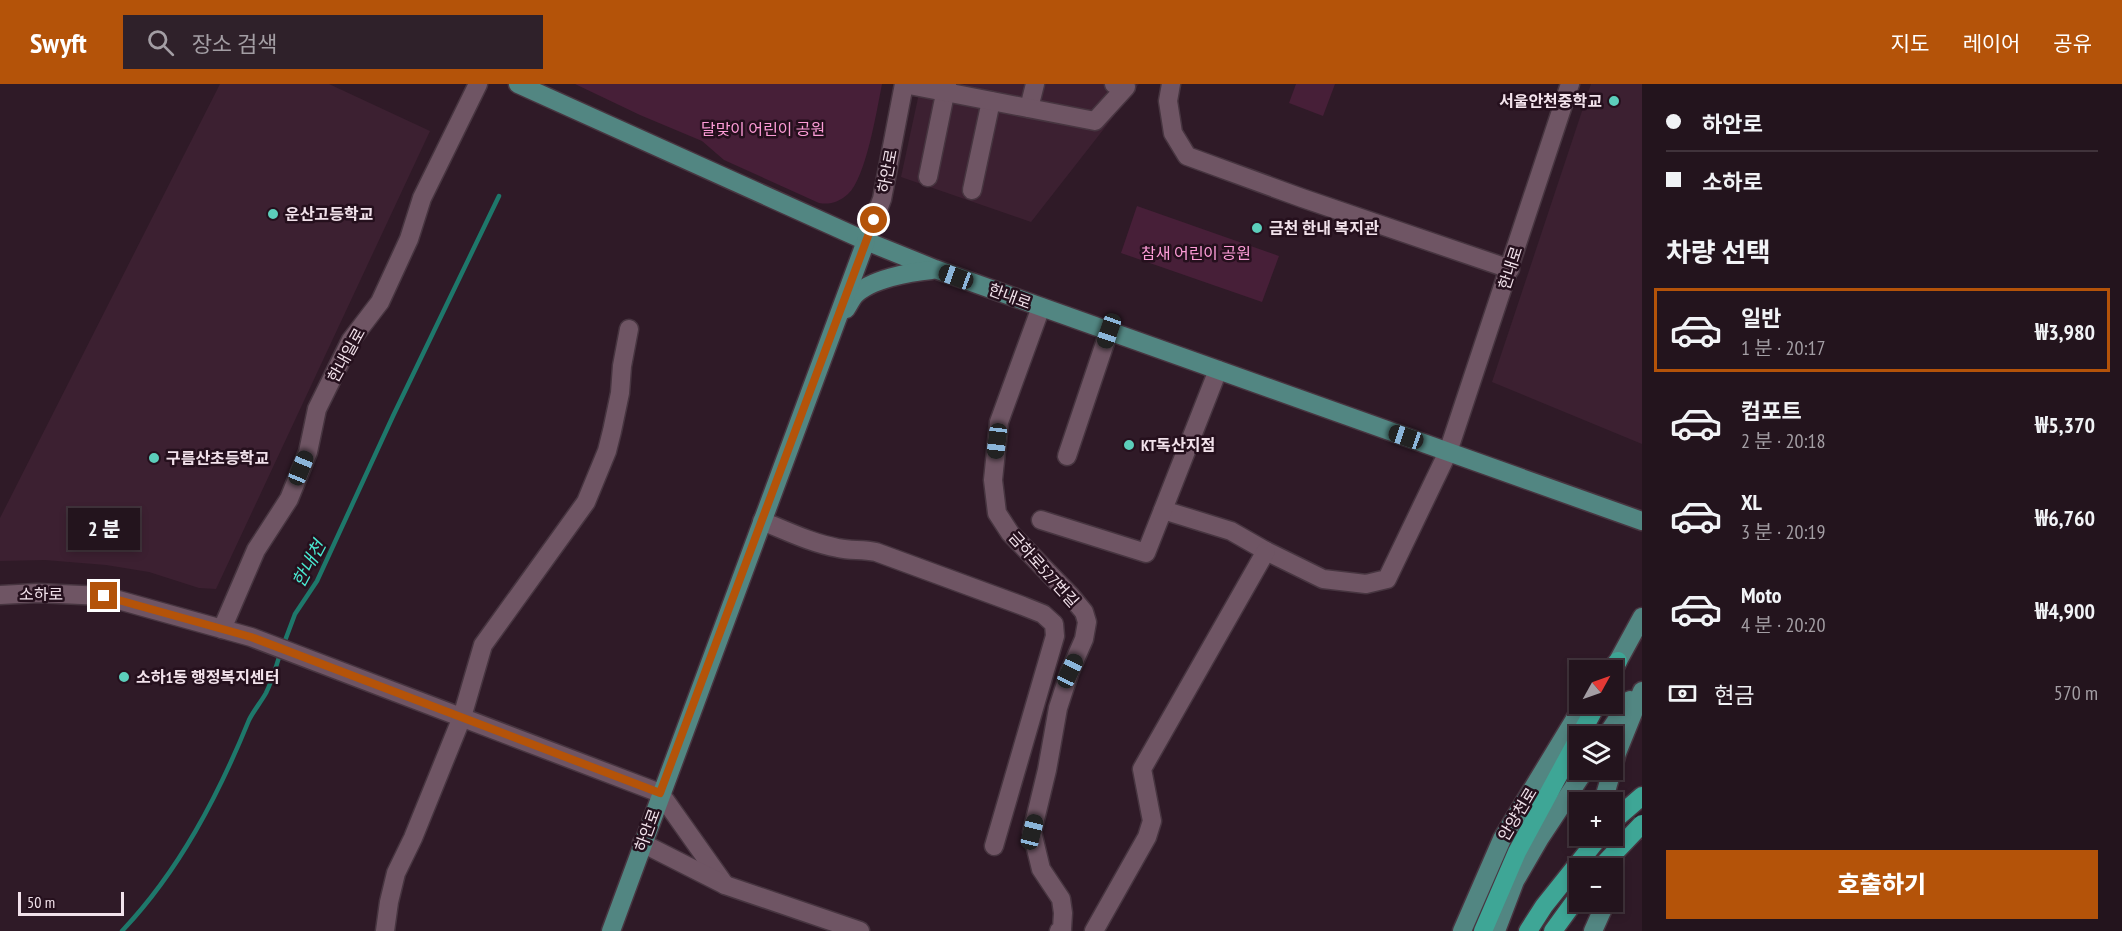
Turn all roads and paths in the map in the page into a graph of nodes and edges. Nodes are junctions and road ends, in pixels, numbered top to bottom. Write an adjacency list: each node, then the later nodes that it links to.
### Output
1 (478, 84): 30 (street, 한내일로)
2 (518, 84): 13 (main road, 한내로)
3 (904, 84): 8 (street); 13 (street, 하안로)
4 (1035, 84): 10 (street)
5 (1114, 84): 10 (street)
6 (1171, 84): 15 (street)
7 (1570, 84): 15 (street, 한내로)
8 (946, 88): 9 (street); 11 (street)
9 (991, 101): 10 (street); 12 (street)
10 (1029, 108)
11 (928, 177)
12 (972, 190)
13 (866, 241): 14 (main road, 한내로); 17 (main road, 하안로)
14 (935, 269): 16 (main road, 한내로); 17 (main road)
15 (1510, 269): 21 (street, 한내로)
16 (1041, 307): 19 (main road, 한내로); 55 (street, 금하로527번길)
17 (836, 326): 25 (main road, 하안로)
18 (629, 329): 36 (street)
19 (1109, 331): 20 (main road, 한내로); 22 (street)
20 (1218, 370): 21 (main road, 한내로); 23 (street)
21 (1448, 452): 26 (main road, 한내로); 27 (street)
22 (1067, 456)
23 (1163, 510): 24 (street); 27 (street)
24 (1041, 520)
25 (762, 521): 40 (main road, 하안로); 45 (street)
26 (1642, 521)
27 (1266, 551): 56 (street)
28 (0, 595): 30 (street, 소하로)
29 (1642, 617): 31 (main road)
30 (222, 629): 36 (street, 소하로)
31 (1618, 660)
32 (1642, 682): 37 (main road)
33 (1642, 691): 39 (main road)
34 (1578, 714): 57 (main road, 안양천로)
35 (1592, 714): 58 (highway)
36 (462, 717): 40 (street, 소하로); 52 (street)
37 (1613, 726)
38 (1579, 780): 59 (main road)
39 (1606, 792)
40 (660, 793): 44 (main road, 하안로); 48 (street)
41 (1642, 796): 42 (highway)
42 (1623, 812)
43 (1642, 824): 47 (highway, bridge)
44 (642, 843): 48 (street); 53 (main road, 하안로)
45 (994, 846)
46 (1594, 846): 60 (highway)
47 (1610, 858)
48 (725, 885): 51 (street)
49 (1569, 909): 61 (highway)
50 (1602, 912): 62 (main road)
51 (803, 923): 54 (street)
52 (385, 931)
53 (610, 931)
54 (860, 931)
55 (1059, 931)
56 (1094, 931)
57 (1462, 931)
58 (1483, 931)
59 (1496, 931)
60 (1528, 931)
61 (1553, 931)
62 (1593, 931)

